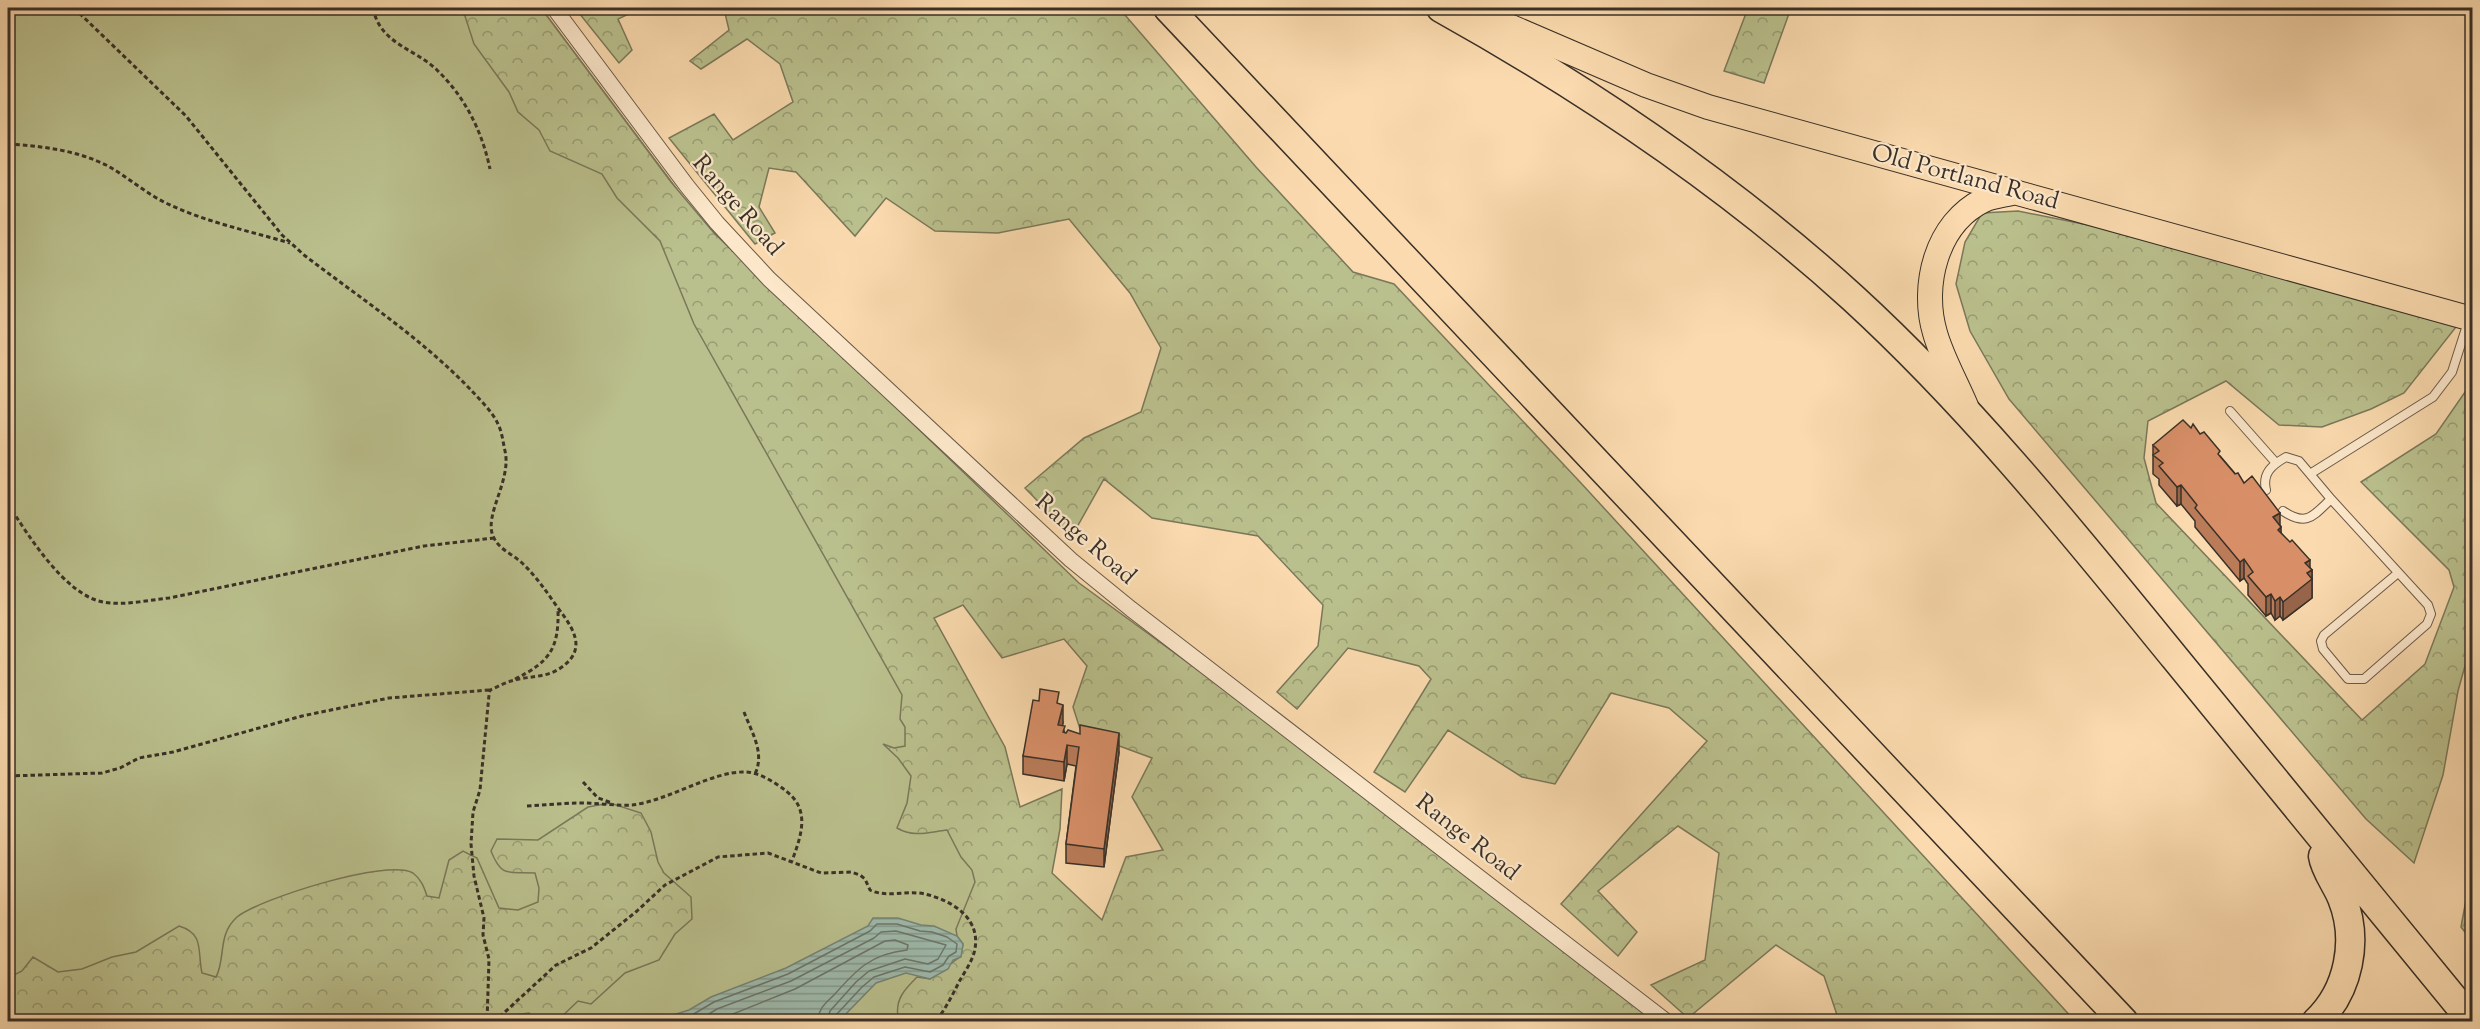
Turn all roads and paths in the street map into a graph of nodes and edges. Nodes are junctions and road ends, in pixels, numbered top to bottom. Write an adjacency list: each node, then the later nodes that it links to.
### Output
1 (74, 8): 10 (path)
2 (373, 8): 8 (path)
3 (554, 8): 38 (street, Range Road)
4 (1168, 8): 33 (highway)
5 (1441, 8): 13 (highway)
6 (1467, 8): 9 (main road, Old Portland Road)
7 (8, 144): 10 (path)
8 (490, 169)
9 (2018, 192): 11 (main road, Old Portland Road); 13 (main road)
10 (292, 243): 20 (path)
11 (2471, 319): 15 (lane)
12 (2230, 411): 14 (lane)
13 (1970, 414): 31 (highway)
14 (2276, 463): 15 (lane); 16 (lane)
15 (2310, 474): 17 (lane)
16 (2266, 490)
17 (2331, 499): 19 (lane); 21 (lane)
18 (8, 504): 20 (path)
19 (2283, 511)
20 (494, 538): 22 (path)
21 (2398, 573): 21 (lane)
22 (558, 608): 23 (path); 23 (path)
23 (511, 681): 24 (path)
24 (490, 690): 27 (path); 35 (path)
25 (744, 712): 26 (path)
26 (755, 774): 29 (path); 32 (path)
27 (8, 777)
28 (583, 782): 29 (path)
29 (615, 804): 30 (path)
30 (527, 806)
31 (2322, 839): 34 (highway); 39 (highway)
32 (792, 861): 36 (path); 37 (path)
33 (2124, 1020)
34 (2472, 1021)
35 (486, 1022)
36 (494, 1022)
37 (934, 1022)
38 (1667, 1022)
39 (2316, 1022)

